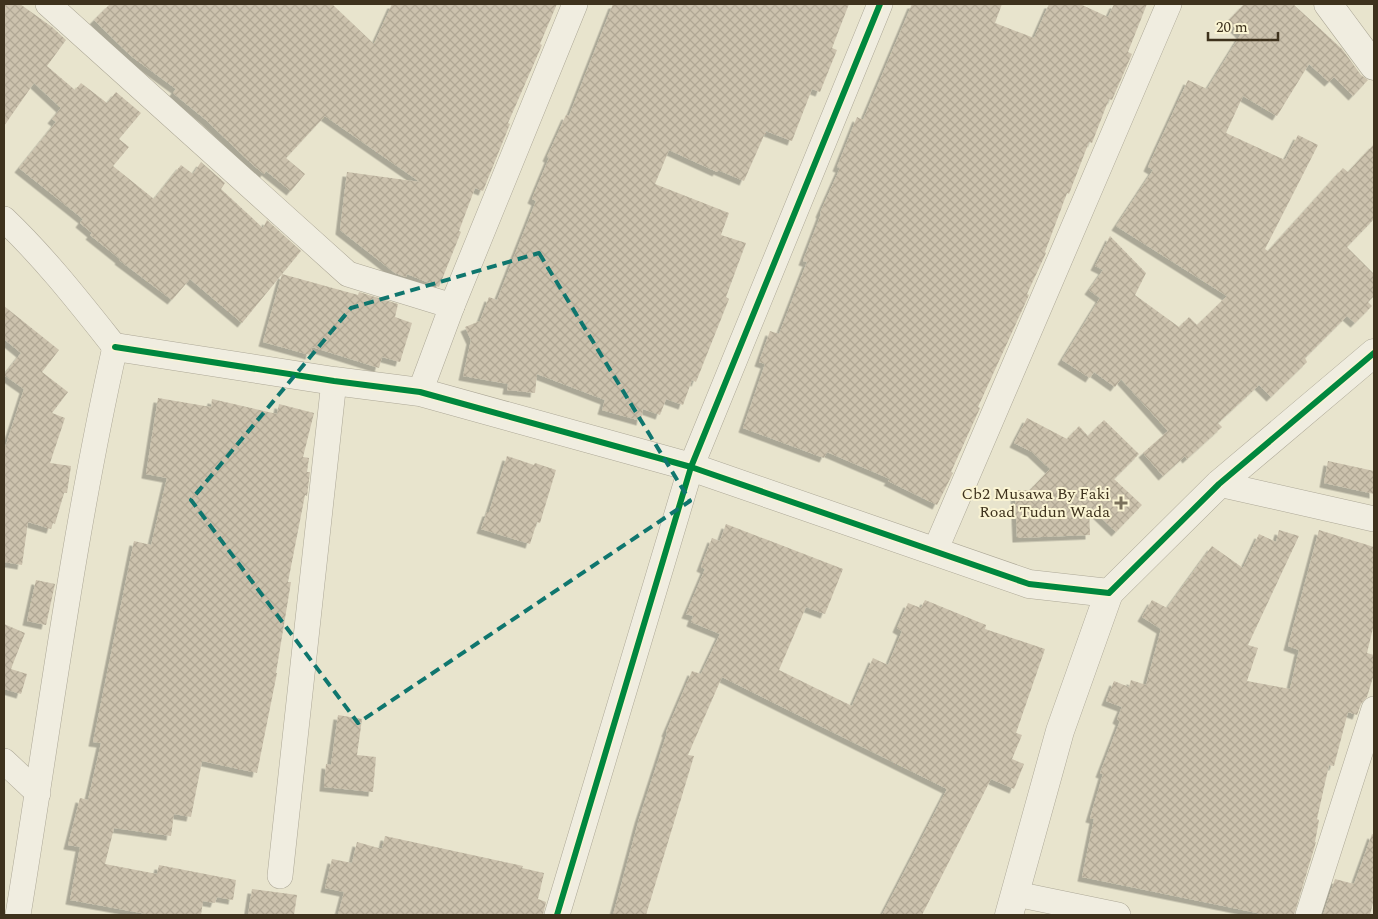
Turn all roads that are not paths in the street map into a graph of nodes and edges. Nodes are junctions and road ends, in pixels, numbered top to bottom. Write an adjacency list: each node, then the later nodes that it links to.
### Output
1 (48, 4): 8 (street)
2 (575, 4): 8 (street)
3 (880, 4): 13 (street)
4 (1168, 4): 16 (street)
5 (1328, 4): 6 (street)
6 (1374, 66)
7 (4, 219): 9 (street)
8 (452, 306): 12 (street)
9 (115, 346): 11 (street); 20 (street)
10 (1374, 353): 14 (street)
11 (334, 381): 12 (street); 21 (street)
12 (420, 392): 13 (street)
13 (691, 467): 16 (street); 24 (street)
14 (1219, 484): 15 (street); 17 (street)
15 (1374, 520)
16 (935, 551): 17 (street)
17 (1109, 593): 22 (street)
18 (1374, 709): 26 (street)
19 (4, 761): 20 (street)
20 (38, 793): 23 (street)
21 (280, 876)
22 (1012, 905): 25 (street)
23 (18, 915)
24 (557, 915)
25 (1118, 915)
26 (1308, 915)

